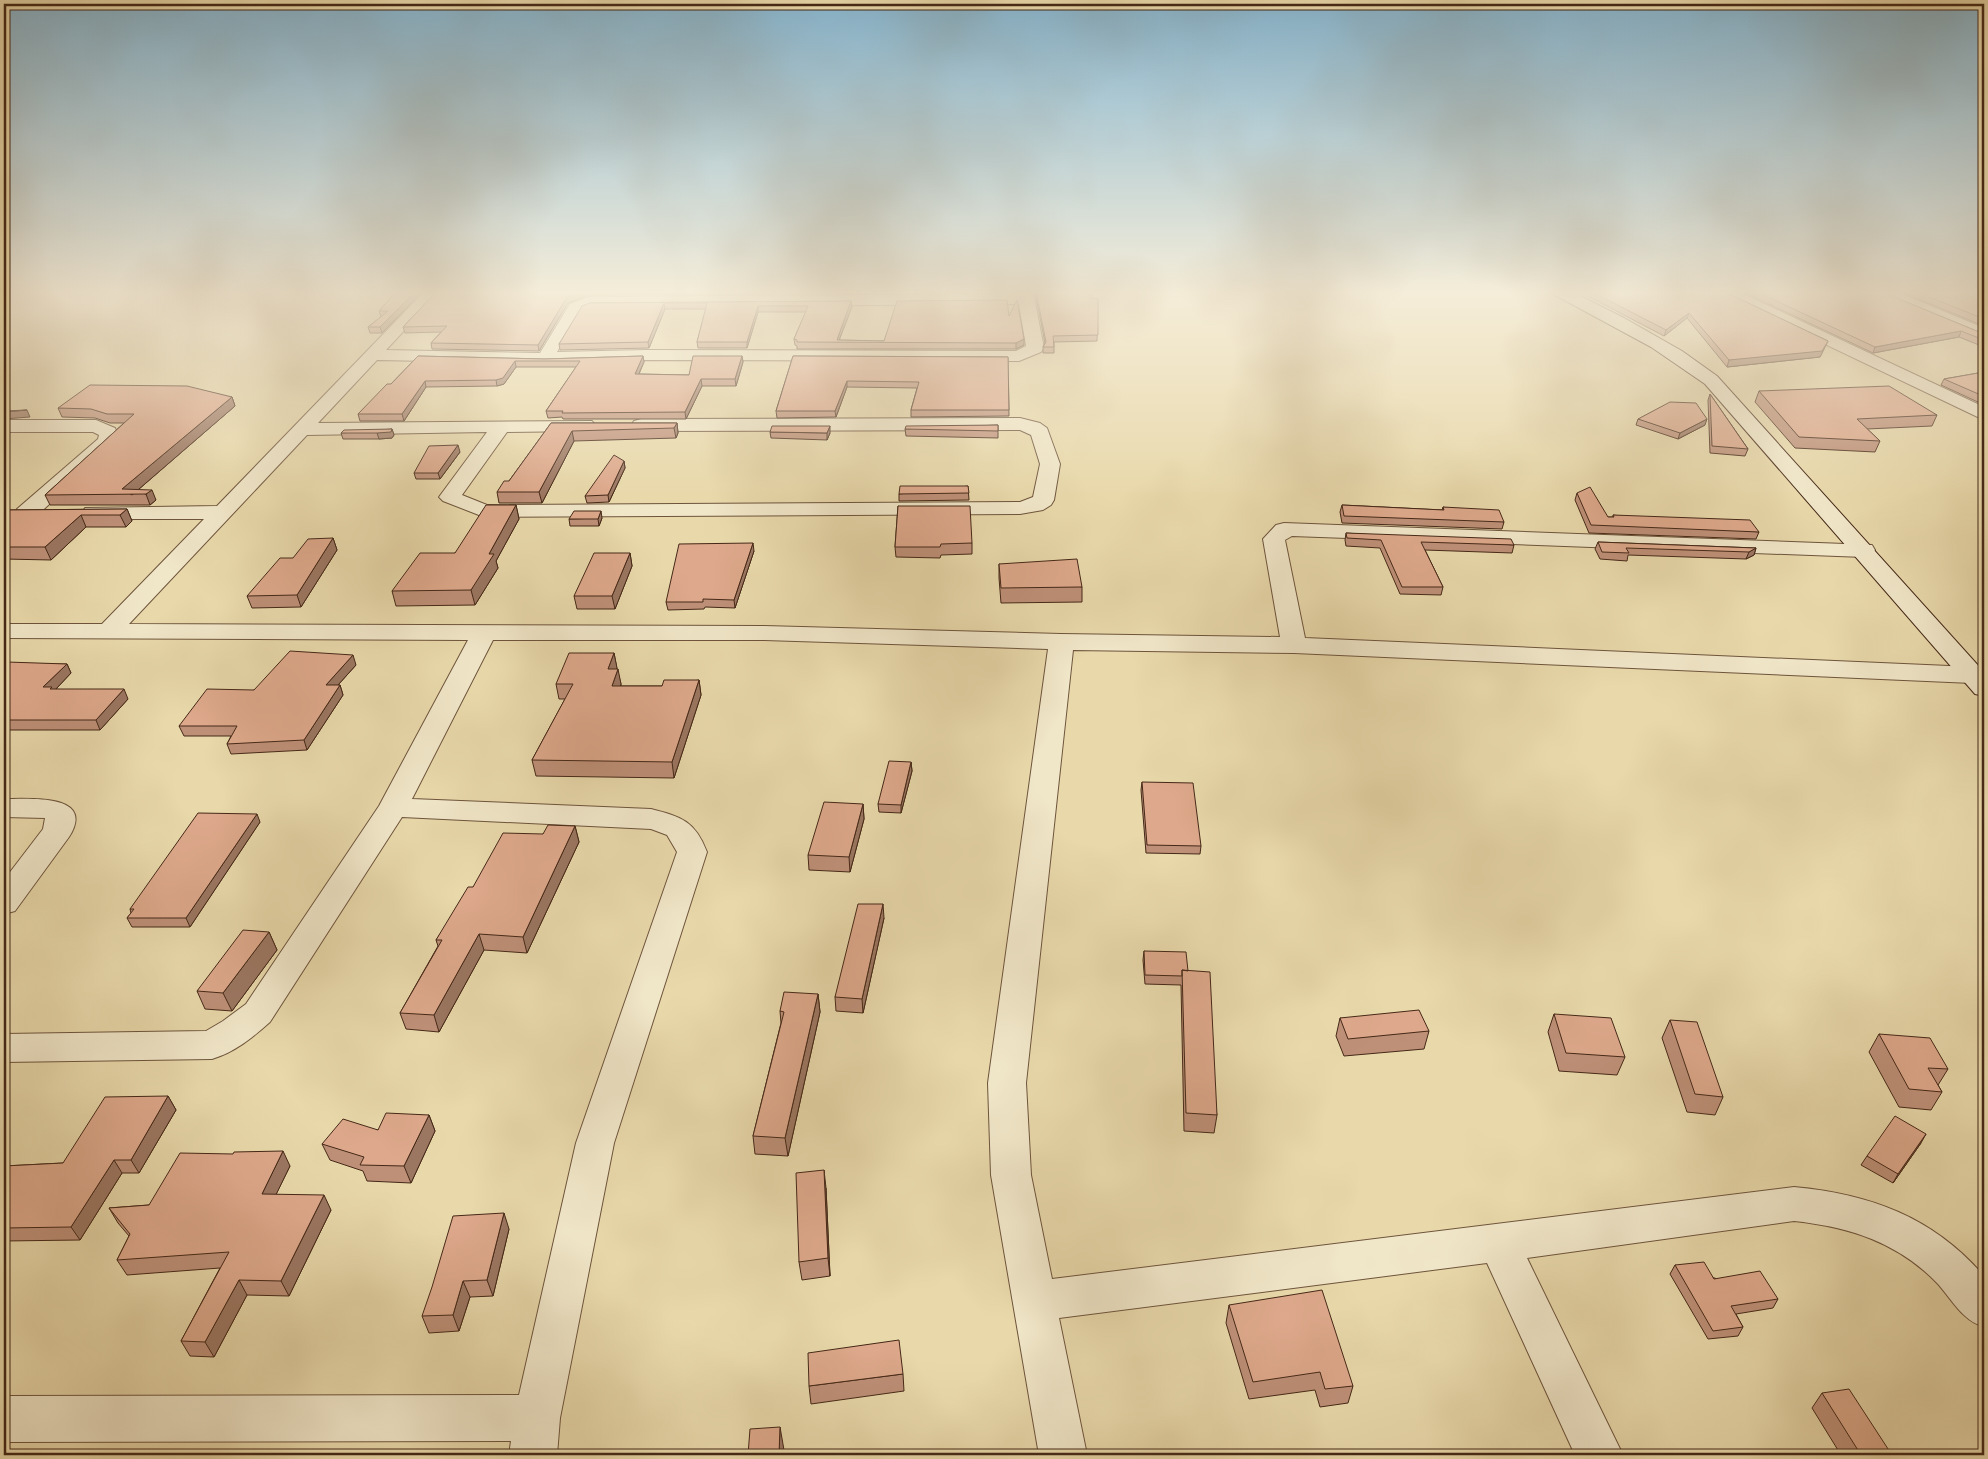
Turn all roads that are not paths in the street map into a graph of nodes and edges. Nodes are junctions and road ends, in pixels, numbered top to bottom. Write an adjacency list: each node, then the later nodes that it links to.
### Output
1 (365, 360): 7 (street)
2 (1685, 360): 10 (street)
3 (1870, 360): 4 (street)
4 (1984, 414)
5 (4, 426): 9 (street)
6 (501, 426): 6 (street); 7 (street)
7 (303, 429): 8 (street)
8 (224, 512): 9 (street); 12 (street)
9 (14, 514)
10 (1864, 550): 15 (street); 16 (street)
11 (4, 631): 12 (street)
12 (109, 631): 13 (street)
13 (485, 632): 14 (street); 17 (street)
14 (1061, 642): 15 (street); 22 (street)
15 (1294, 646): 16 (street)
16 (1978, 681)
17 (393, 807): 20 (street); 25 (street)
18 (4, 808): 19 (street)
19 (4, 903)
20 (4, 1048)
21 (1499, 1243): 22 (street); 23 (street); 27 (street)
22 (1033, 1300): 26 (street)
23 (1984, 1307)
24 (4, 1419): 25 (street)
25 (535, 1437)
26 (1063, 1455)
27 (1599, 1455)

